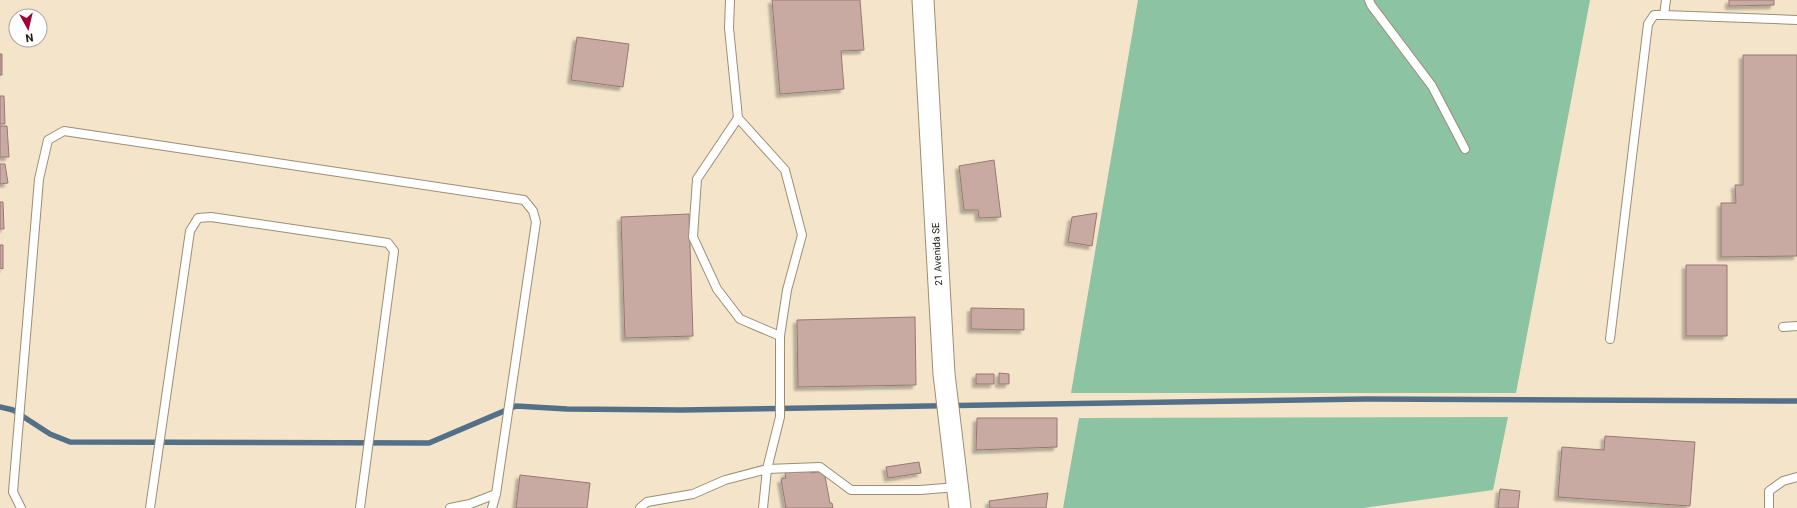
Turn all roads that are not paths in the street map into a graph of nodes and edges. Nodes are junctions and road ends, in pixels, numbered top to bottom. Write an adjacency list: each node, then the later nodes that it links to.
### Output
1 (730, 0): 7 (lane)
2 (923, 0): 15 (street, 21 Avenida SE)
3 (1369, 0): 8 (lane)
4 (1666, 0): 5 (lane)
5 (1664, 15): 6 (lane); 12 (lane)
6 (1797, 20)
7 (738, 118): 11 (lane); 11 (lane)
8 (1466, 149)
9 (1797, 326): 10 (lane)
10 (1783, 327)
11 (780, 336): 13 (lane)
12 (1610, 339)
13 (767, 469): 15 (lane); 22 (lane); 23 (lane)
14 (1797, 477): 25 (lane)
15 (957, 487): 24 (street, 21 Avenida SE)
16 (496, 494): 17 (lane); 20 (lane); 21 (lane)
17 (21, 508)
18 (150, 508): 19 (lane)
19 (360, 508)
20 (450, 508)
21 (492, 508)
22 (640, 508)
23 (764, 508)
24 (960, 508)
25 (1769, 508)

